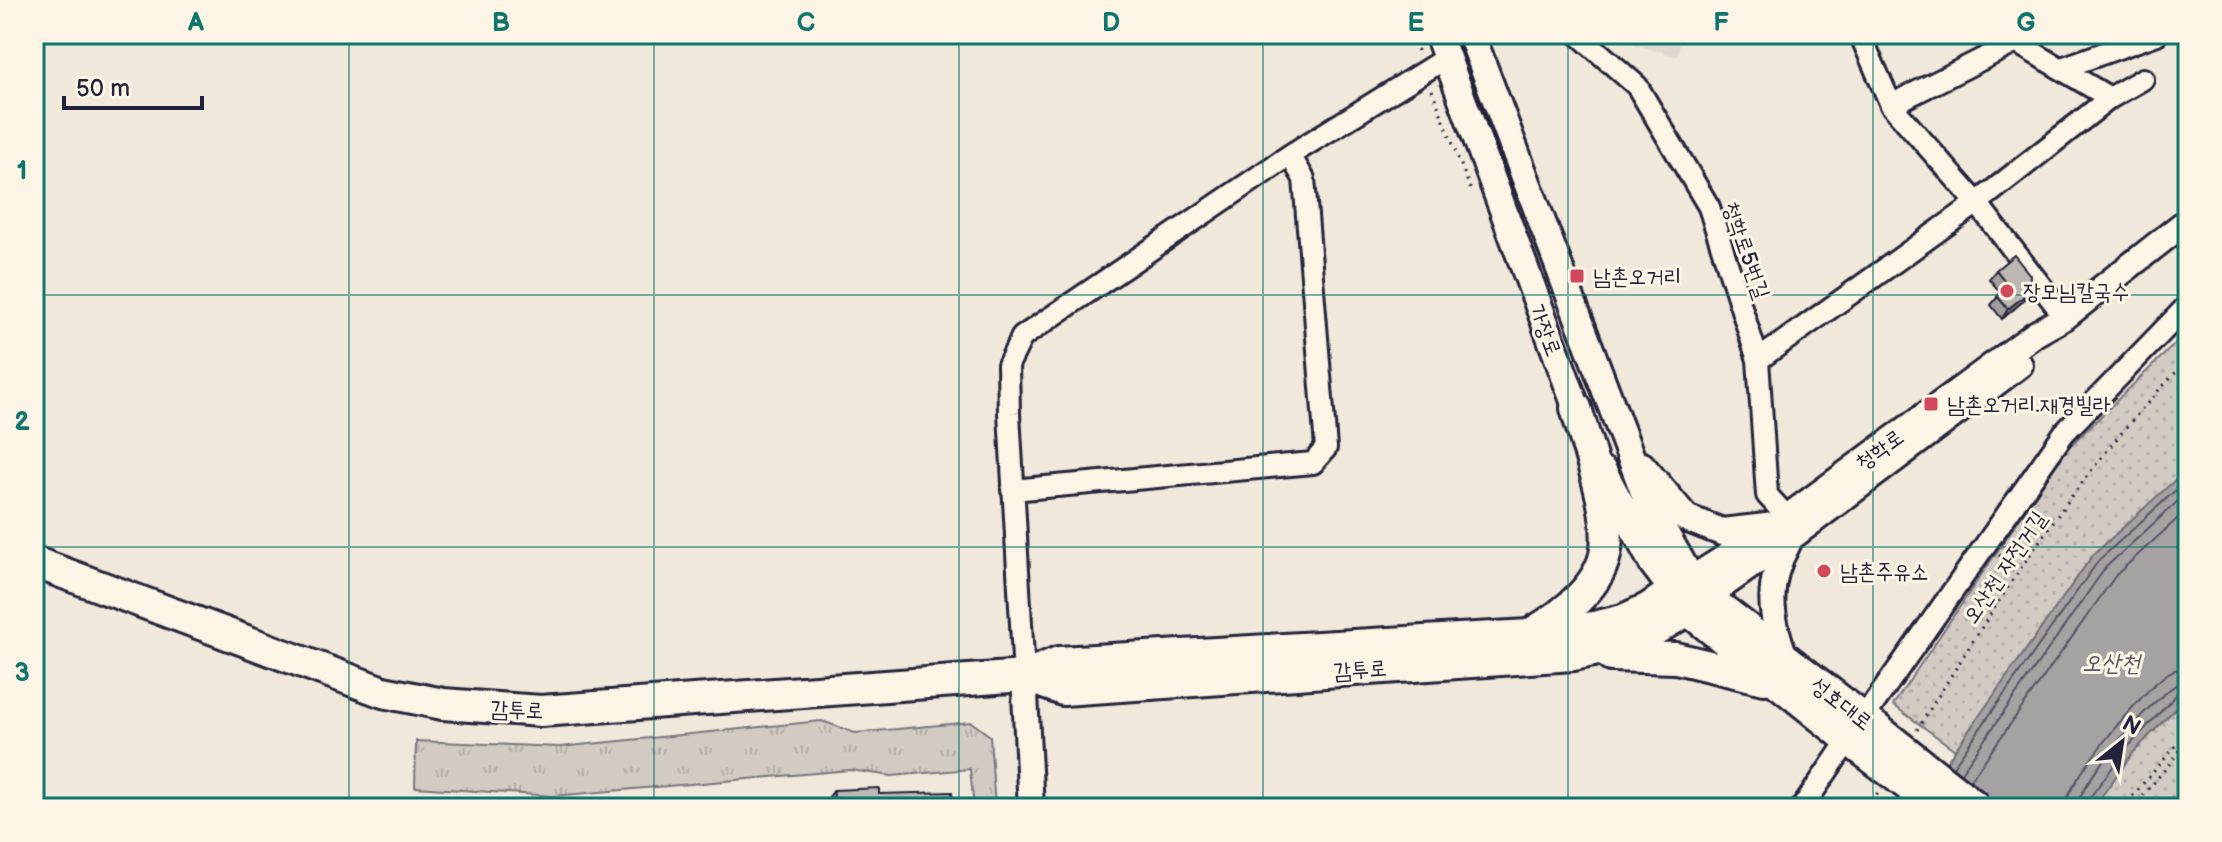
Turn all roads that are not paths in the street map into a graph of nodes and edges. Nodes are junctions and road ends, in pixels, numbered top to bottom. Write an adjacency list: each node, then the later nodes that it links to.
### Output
1 (1471, 34): 18 (main road, 가장로)
2 (1578, 34): 16 (street, 청학로5번길)
3 (1860, 34): 10 (street)
4 (2157, 34): 7 (street)
5 (2017, 36): 7 (street); 10 (street)
6 (1436, 53): 11 (street); 17 (main road, 가장로)
7 (2062, 68): 9 (street)
8 (2143, 79): 9 (street)
9 (2110, 98): 12 (street)
10 (1891, 105): 12 (street)
11 (1290, 155): 19 (street); 19 (street)
12 (1977, 203): 15 (street); 16 (street)
13 (2188, 220): 15 (street, 청학로)
14 (2188, 305): 27 (street)
15 (2065, 317): 20 (street, 청학로)
16 (1758, 360): 20 (street, 청학로5번길)
17 (1576, 408): 22 (main road, 가장로); 23 (main road)
18 (1618, 424): 20 (main road); 22 (main road, 가장로)
19 (1012, 490): 26 (street)
20 (1785, 527): 22 (street, 청학로); 25 (street)
21 (34, 562): 26 (main road, 감투로)
22 (1690, 595): 23 (main road, 감투로); 24 (main road, 감투로); 25 (main road, 성호대로)
23 (1529, 635): 26 (main road, 감투로)
24 (1573, 655): 25 (main road); 26 (main road, 감투로)
25 (1781, 671): 27 (main road, 성호대로)
26 (1024, 676): 28 (street)
27 (1873, 736): 29 (street); 30 (main road, 성호대로, bridge); 31 (main road, 성호대로, bridge)
28 (1031, 808)
29 (1802, 808)
30 (1938, 808)
31 (1977, 808)

